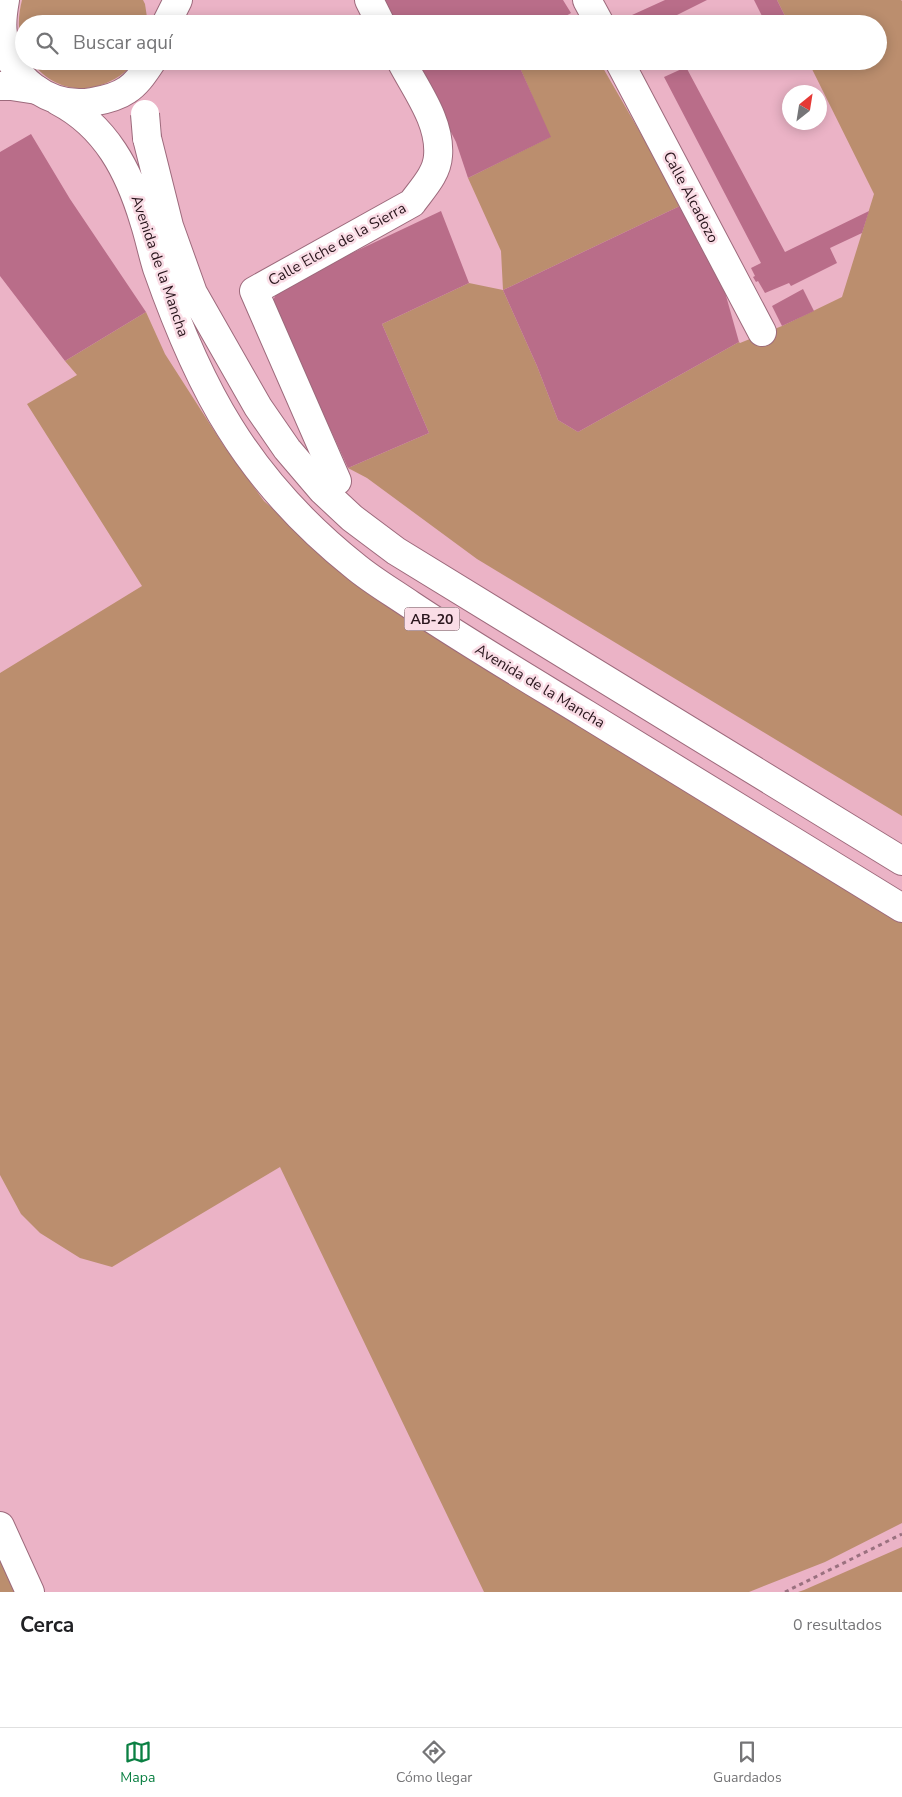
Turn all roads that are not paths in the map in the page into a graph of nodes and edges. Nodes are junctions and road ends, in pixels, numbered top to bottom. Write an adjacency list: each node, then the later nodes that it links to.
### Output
1 (5, 0): 14 (main road)
2 (158, 0): 6 (main road)
3 (178, 0): 7 (main road)
4 (369, 0): 8 (main road)
5 (587, 0): 9 (main road)
6 (161, 15)
7 (170, 15)
8 (376, 15)
9 (595, 15)
10 (146, 70): 15 (main road)
11 (147, 70): 18 (main road, Avenida de la Mancha / AB-20)
12 (406, 70): 17 (main road, Calle Elche de la Sierra)
13 (624, 70): 16 (main road, Calle Alcadozo)
14 (5, 72): 15 (main road)
15 (48, 96): 19 (main road, Avenida de la Mancha / AB-20)
16 (762, 332)
17 (337, 481)
18 (902, 861)
19 (902, 908)
20 (0, 1526): 21 (main road)
21 (30, 1592)

